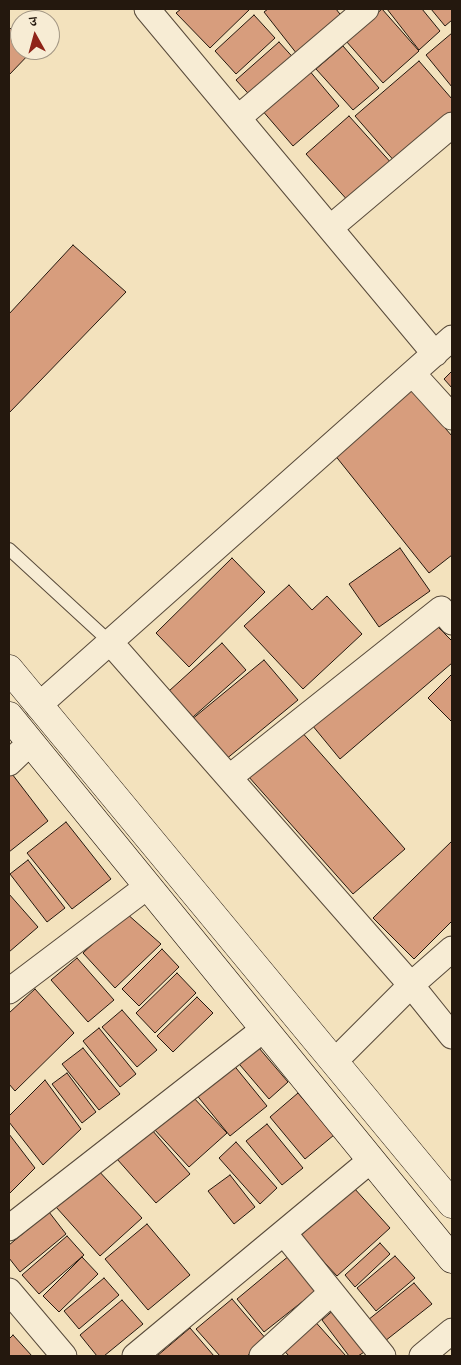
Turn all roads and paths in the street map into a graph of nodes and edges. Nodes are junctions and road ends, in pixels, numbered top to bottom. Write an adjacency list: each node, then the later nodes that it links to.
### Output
1 (366, 9): 3 (street)
2 (157, 12): 3 (street)
3 (238, 118): 5 (street)
4 (452, 125): 5 (street)
5 (330, 228): 6 (street)
6 (444, 346): 7 (street)
7 (413, 374): 8 (street); 11 (street)
8 (452, 417)
9 (9, 550): 11 (lane)
10 (449, 610): 17 (street)
11 (110, 642): 13 (street); 17 (street)
12 (9, 669): 13 (street)
13 (38, 706): 24 (street)
14 (9, 716): 15 (street)
15 (30, 742): 16 (street); 18 (street)
16 (9, 763)
17 (230, 777): 20 (street)
18 (148, 886): 21 (street); 22 (street)
19 (452, 949): 20 (street)
20 (411, 985): 23 (street); 24 (street)
21 (9, 991)
22 (264, 1029): 25 (street); 27 (street)
23 (452, 1036)
24 (334, 1062): 26 (street)
25 (371, 1160): 28 (street); 29 (street)
26 (452, 1204)
27 (9, 1228)
28 (284, 1233): 30 (street); 34 (street)
29 (452, 1259)
30 (331, 1293): 35 (street); 36 (street)
31 (13, 1306): 33 (street)
32 (452, 1331): 37 (street)
33 (64, 1356)
34 (135, 1356)
35 (262, 1356)
36 (383, 1356)
37 (422, 1356)

